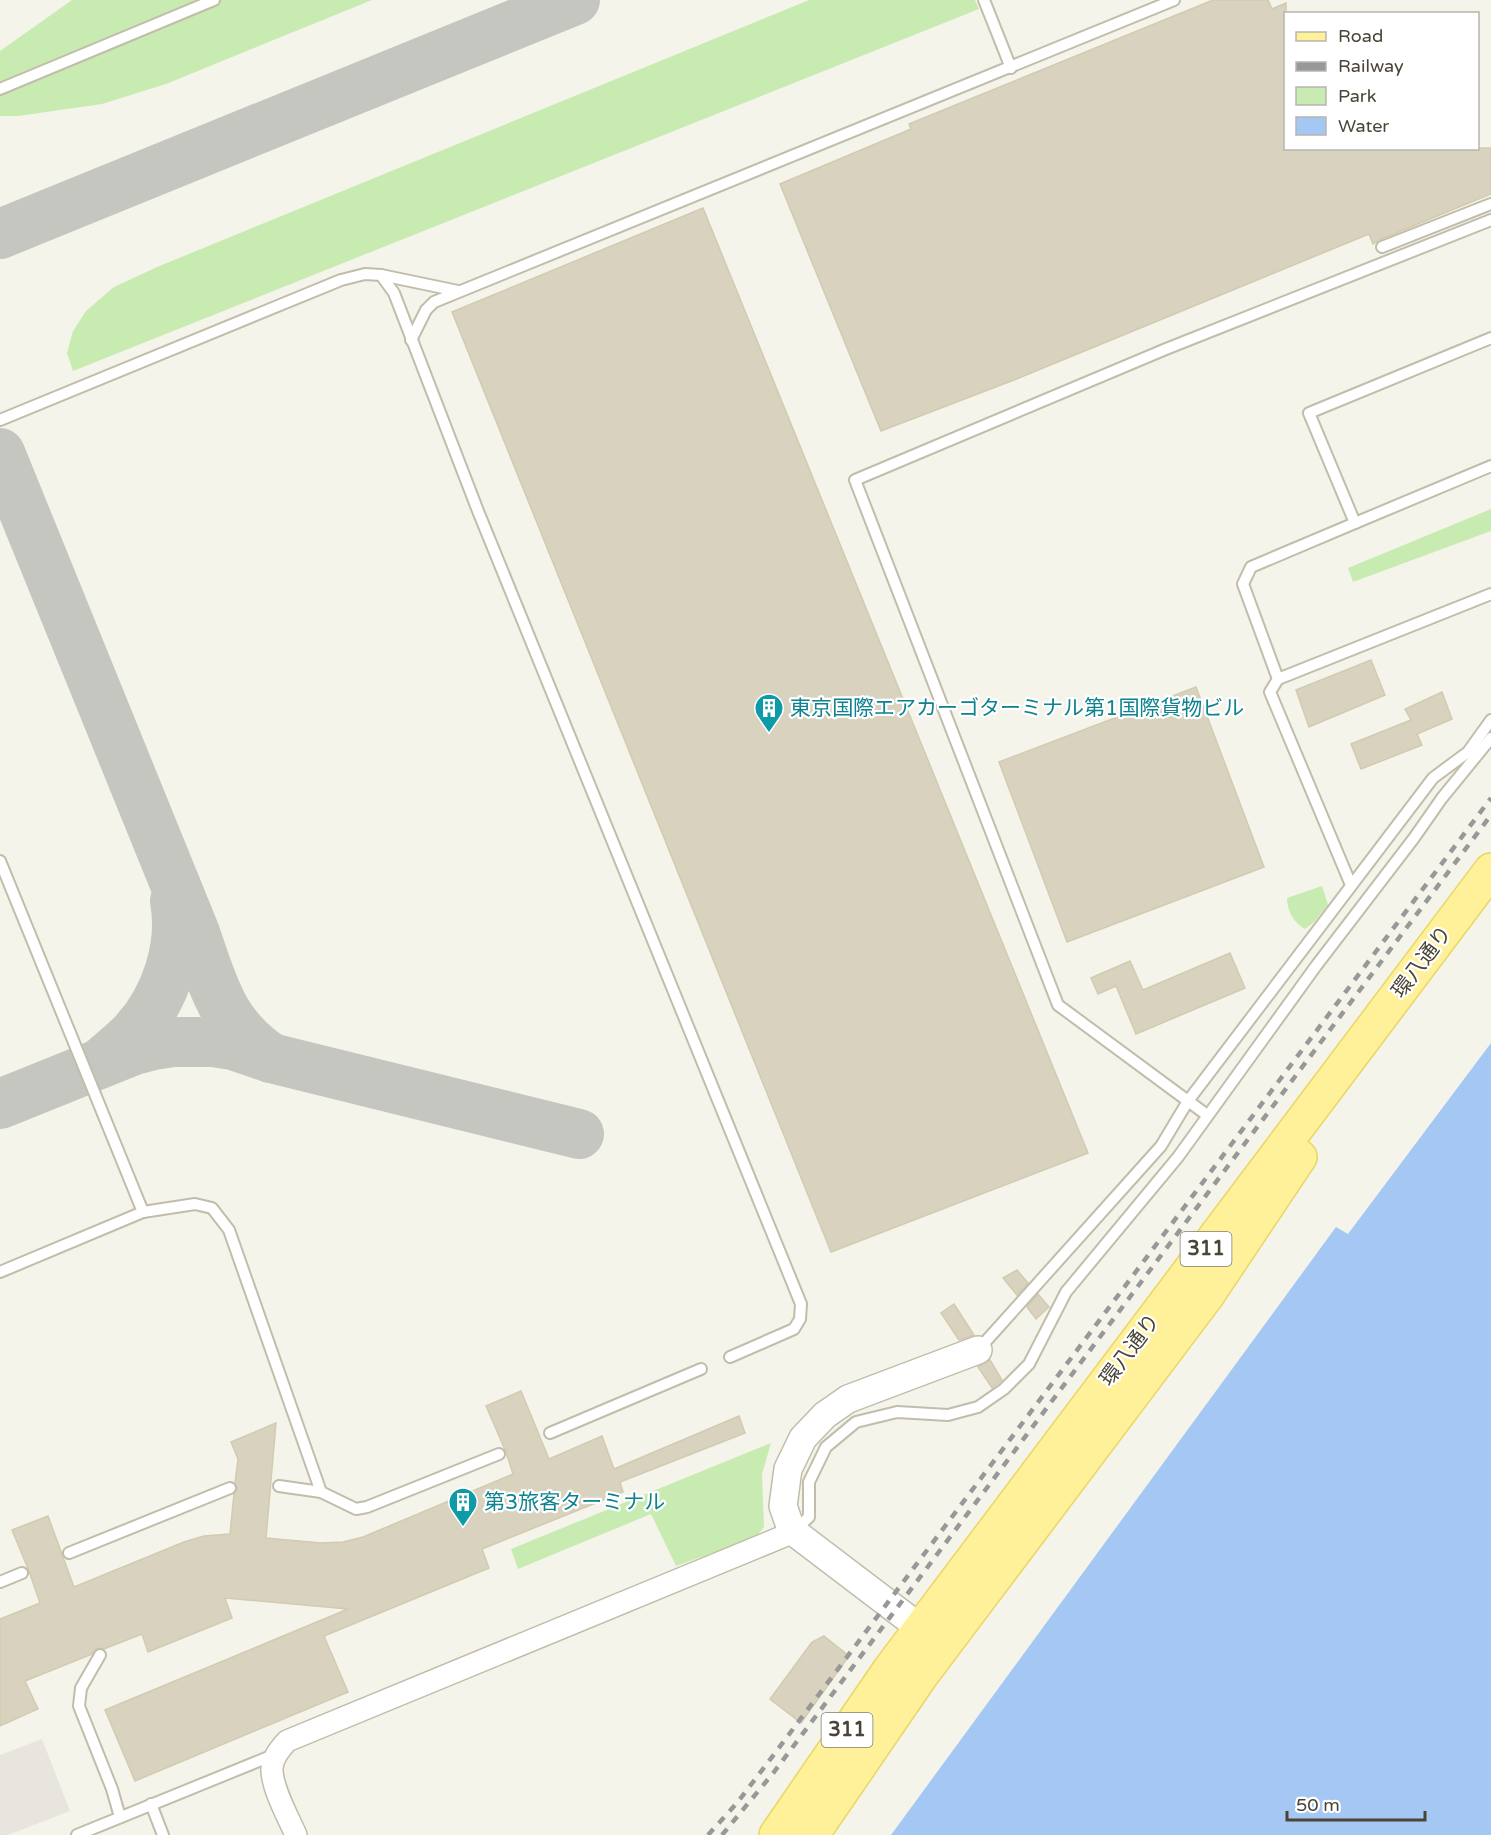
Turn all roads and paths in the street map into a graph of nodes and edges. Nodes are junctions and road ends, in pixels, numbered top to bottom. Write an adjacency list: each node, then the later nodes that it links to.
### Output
1 (214, 0): 5 (lane)
2 (984, 0): 4 (lane)
3 (1174, 0): 4 (lane)
4 (1011, 68): 10 (lane)
5 (0, 89)
6 (1491, 204): 8 (lane)
7 (1491, 220): 24 (lane)
8 (1382, 247)
9 (381, 275): 10 (lane); 12 (lane); 13 (lane)
10 (459, 291): 12 (lane)
11 (1491, 338): 15 (lane)
12 (411, 340): 29 (lane)
13 (0, 420)
14 (1491, 466): 15 (lane)
15 (1355, 523): 17 (lane)
16 (1491, 594): 17 (lane)
17 (1278, 679): 22 (lane)
18 (1491, 720): 22 (lane)
19 (1491, 738): 25 (lane)
20 (0, 861): 26 (lane)
21 (1491, 870): 40 (main road, 環八通り / 311)
22 (1351, 885): 24 (lane)
23 (1491, 904): 40 (main road, 環八通り / 311)
24 (1188, 1101): 25 (lane); 28 (lane)
25 (1207, 1115): 36 (lane)
26 (143, 1212): 27 (lane); 35 (lane)
27 (0, 1272)
28 (978, 1350): 36 (street)
29 (730, 1357)
30 (701, 1369): 31 (lane)
31 (550, 1433)
32 (499, 1454): 35 (lane)
33 (279, 1486): 35 (lane)
34 (230, 1488): 37 (lane)
35 (321, 1492)
36 (794, 1532): 40 (street); 42 (street)
37 (69, 1553)
38 (22, 1573): 39 (lane)
39 (0, 1582)
40 (932, 1637): 48 (main road, 環八通り / 311); 49 (main road, 環八通り / 311)
41 (100, 1655): 44 (lane)
42 (276, 1754): 43 (lane); 47 (street)
43 (151, 1804): 44 (lane); 46 (lane)
44 (120, 1817): 45 (lane)
45 (77, 1835)
46 (163, 1835)
47 (296, 1835)
48 (776, 1835)
49 (812, 1835)

